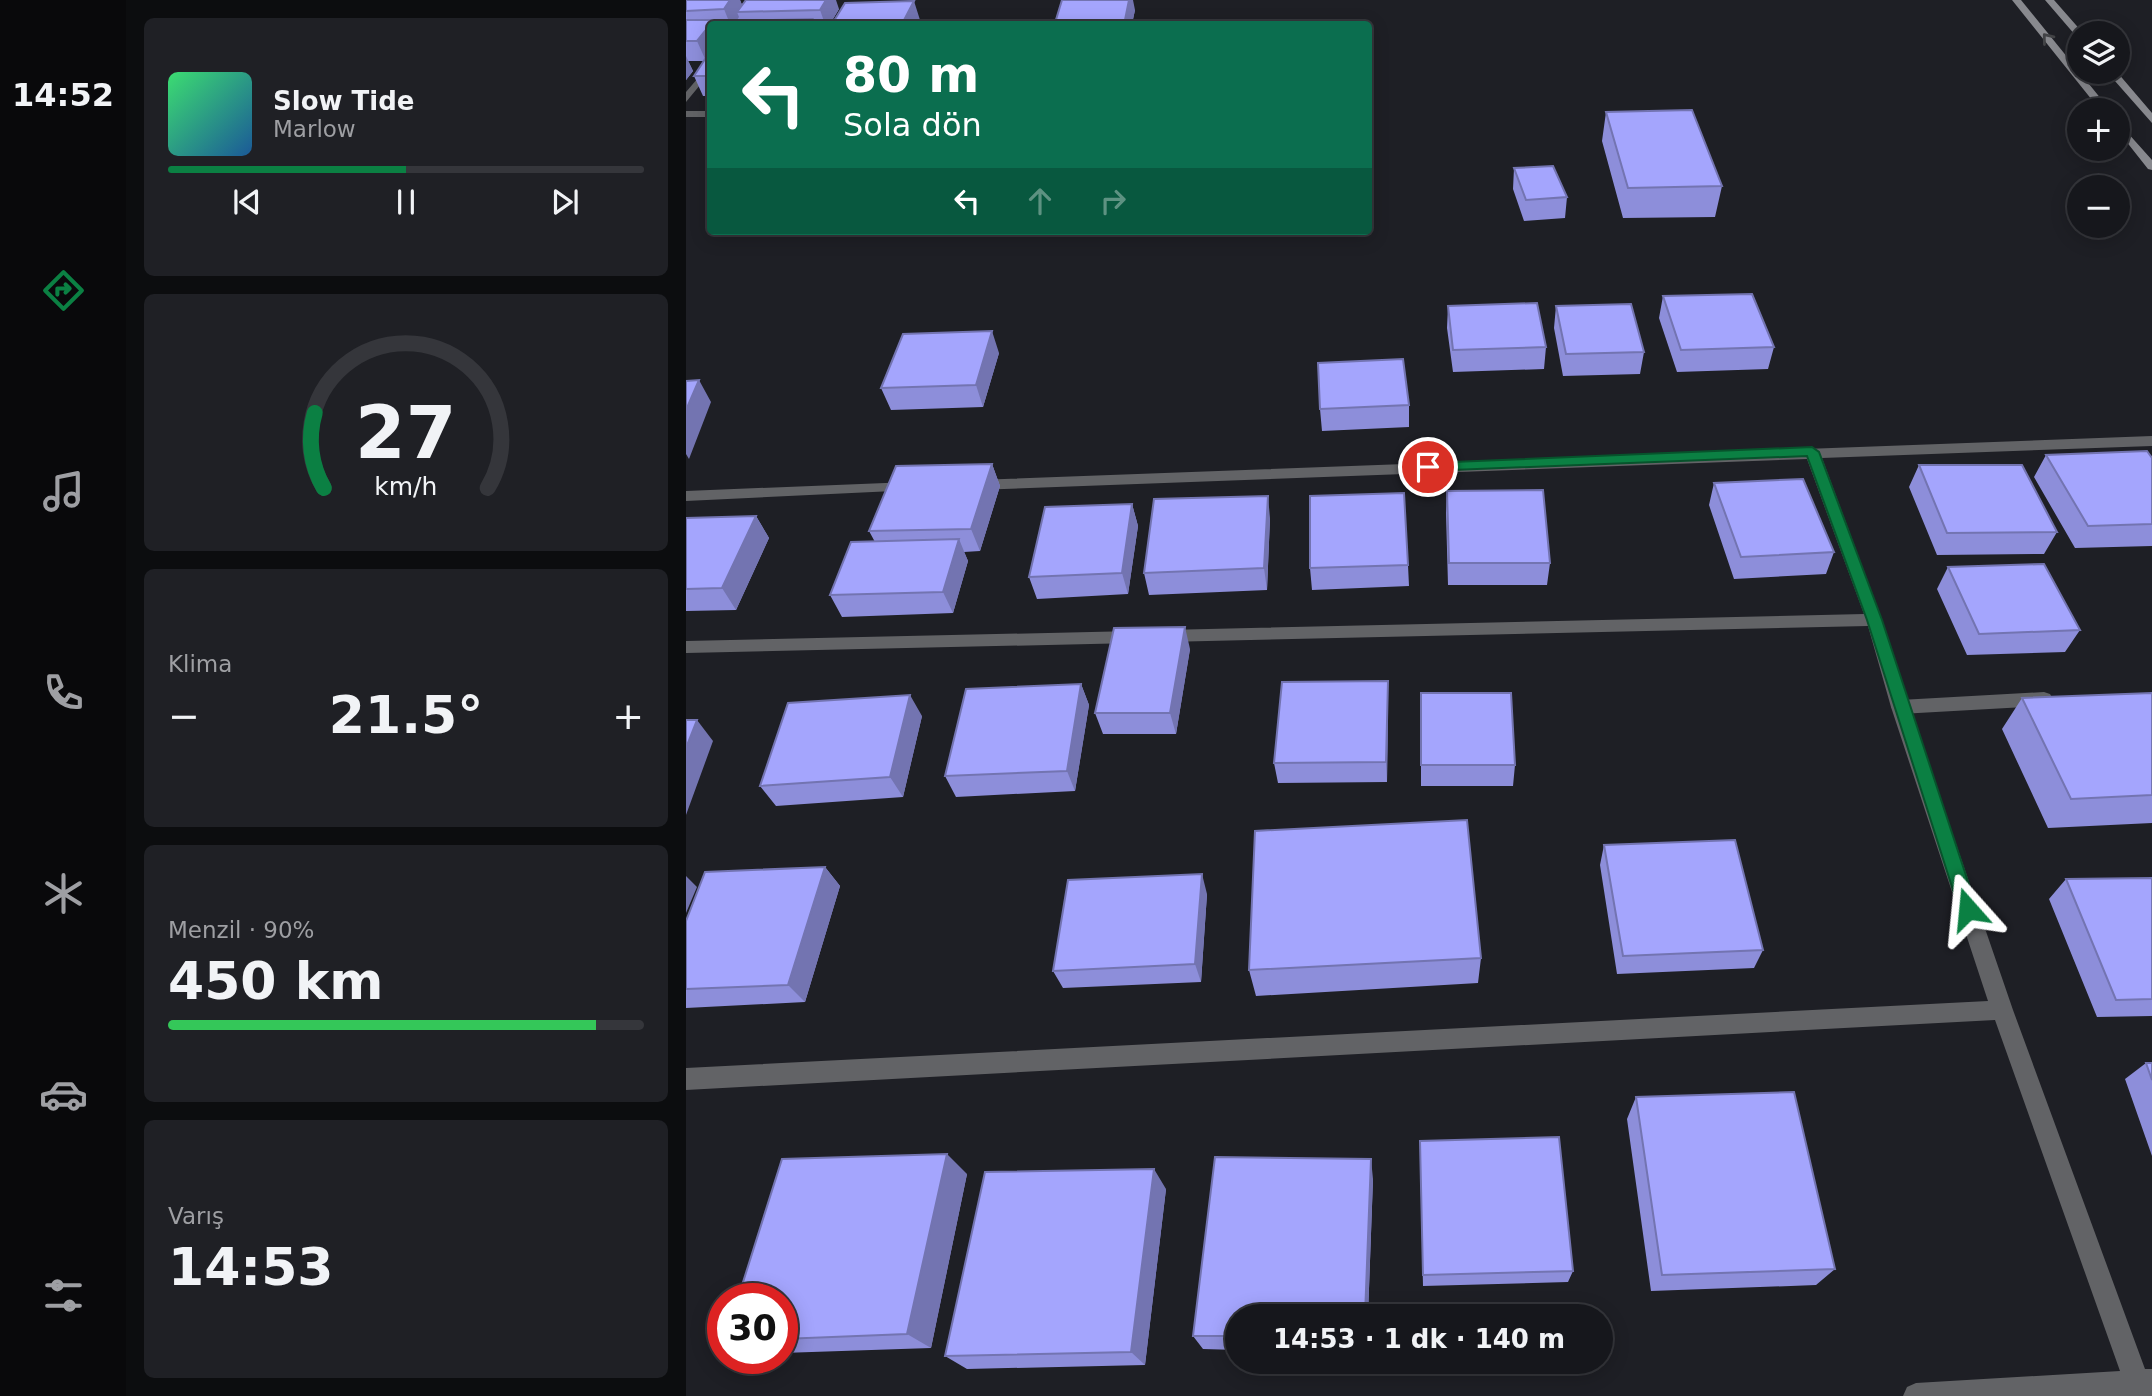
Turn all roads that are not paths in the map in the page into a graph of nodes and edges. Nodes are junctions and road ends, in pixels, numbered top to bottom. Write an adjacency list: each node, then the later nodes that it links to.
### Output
1 (2016, 0): 6 (street, one-way to 1)
2 (2049, 0): 3 (street)
3 (2068, 21)
4 (707, 71): 7 (street)
5 (2122, 84): 10 (street)
6 (2095, 98)
7 (686, 99)
8 (686, 114): 9 (street)
9 (707, 114)
10 (2152, 120)
11 (2130, 140): 12 (street)
12 (2152, 167)
13 (2152, 441): 14 (street)
14 (1812, 452): 15 (street); 18 (street)
15 (964, 485)
16 (922, 487): 17 (street)
17 (686, 496)
18 (1874, 620): 19 (street); 21 (street)
19 (686, 647)
20 (2059, 699): 21 (street)
21 (1900, 707): 22 (street)
22 (2001, 1010): 23 (street); 24 (street)
23 (686, 1079)
24 (2143, 1387): 25 (street)
25 (1916, 1396)

